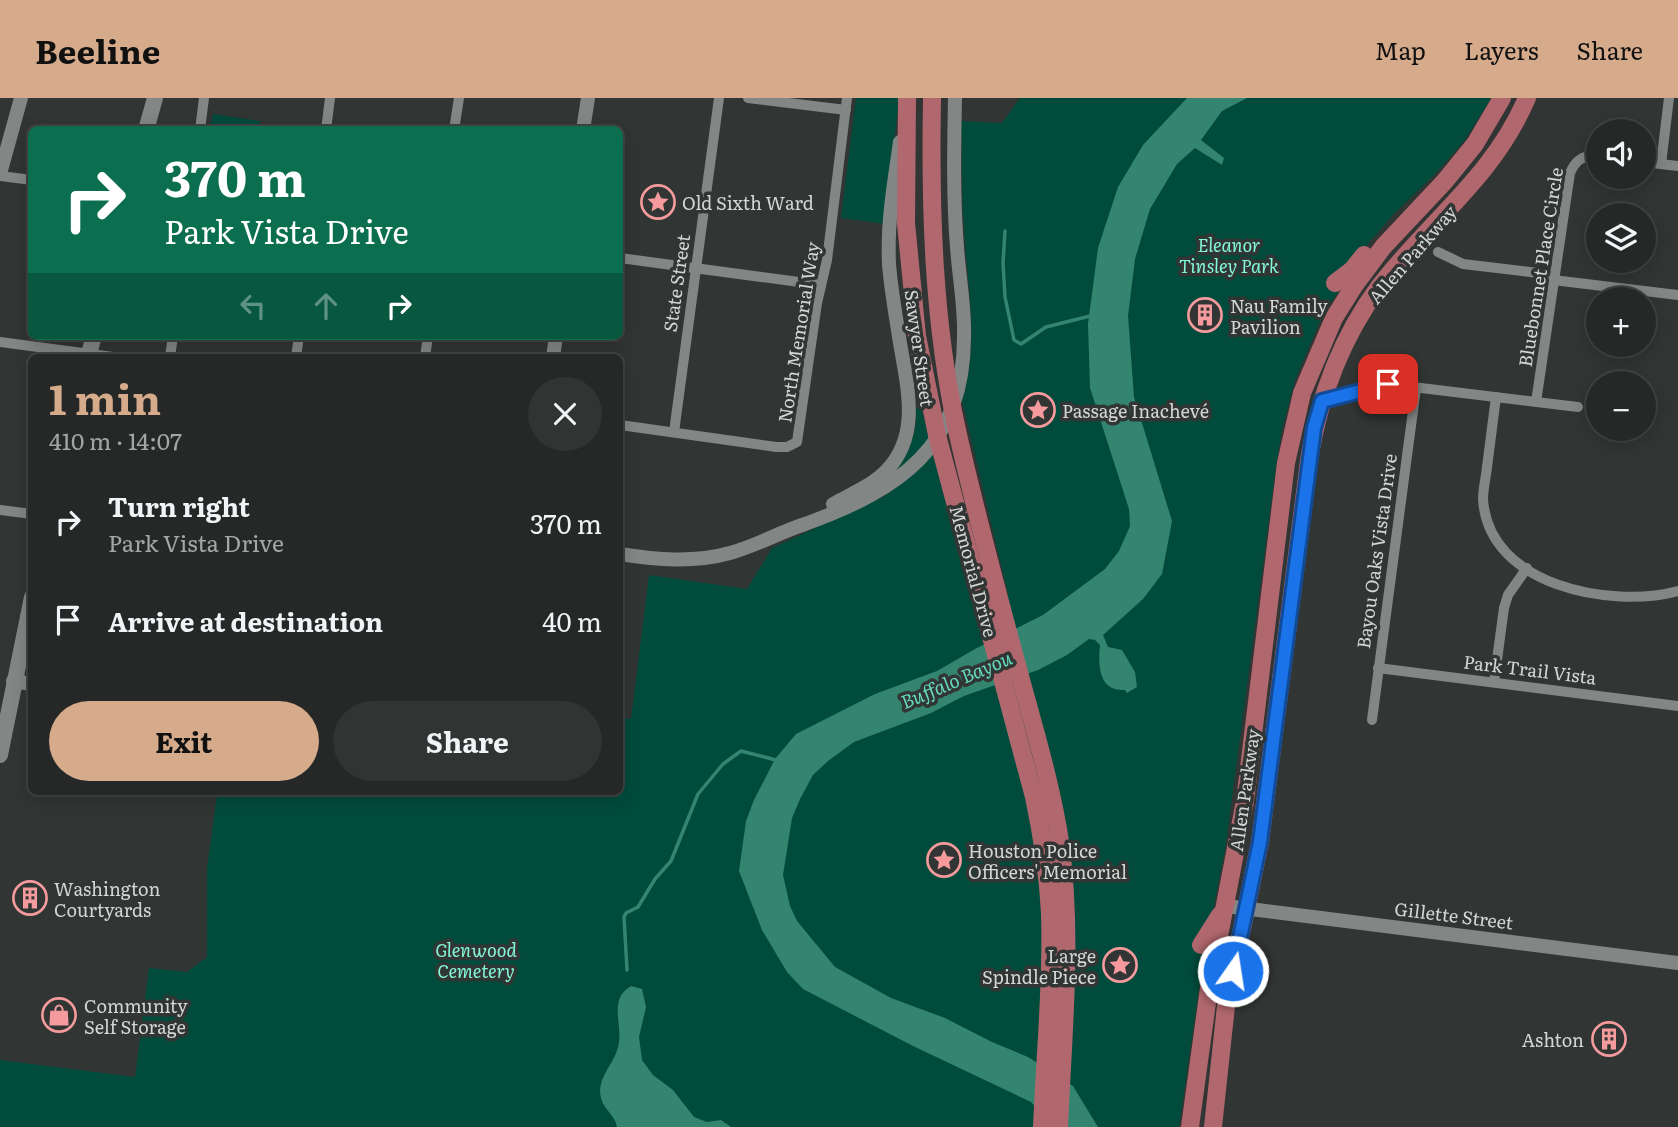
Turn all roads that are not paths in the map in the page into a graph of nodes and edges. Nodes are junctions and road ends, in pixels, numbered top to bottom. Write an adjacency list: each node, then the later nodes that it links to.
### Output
1 (21, 98): 27 (street)
2 (155, 98): 18 (main road)
3 (204, 98): 19 (street)
4 (330, 98): 20 (street)
5 (458, 98): 21 (street)
6 (587, 98): 22 (street)
7 (719, 98): 33 (street, State Street)
8 (748, 98): 17 (street)
9 (847, 98): 17 (street, North Memorial Way)
10 (932, 98): 29 (main road, Memorial Drive)
11 (943, 98): 29 (main road)
12 (955, 98): 49 (street, Sawyer Street)
13 (1502, 98): 30 (main road, Allen Parkway)
14 (1527, 98): 42 (main road, Allen Parkway)
15 (1669, 98): 25 (street)
16 (907, 102): 49 (street, Sawyer Street); 52 (main road, Memorial Drive)
17 (846, 110): 36 (street, North Memorial Way)
18 (147, 126)
19 (200, 126)
20 (326, 126)
21 (454, 126)
22 (584, 126)
23 (1586, 157): 34 (street, Bluebonnet Place Circle)
24 (1656, 163): 25 (street)
25 (1661, 164): 26 (street)
26 (1678, 166)
27 (0, 175): 28 (street)
28 (28, 179)
29 (931, 186): 52 (main road, Memorial Drive)
30 (1429, 198): 35 (main road); 63 (main road, Allen Parkway)
31 (1438, 252): 34 (street)
32 (623, 258): 33 (street)
33 (696, 268): 36 (street); 46 (street, State Street)
34 (1553, 280): 37 (street); 43 (street, Bluebonnet Place Circle)
35 (1335, 283)
36 (821, 285): 46 (street, North Memorial Way)
37 (1678, 295)
38 (0, 342): 39 (street)
39 (82, 354)
40 (1416, 388): 41 (street); 42 (street); 55 (street, Bayou Oaks Vista Drive)
41 (1496, 397): 43 (street); 51 (street)
42 (1322, 401): 64 (main road, Allen Parkway)
43 (1536, 402): 44 (street)
44 (1578, 407)
45 (623, 425): 46 (street)
46 (674, 432)
47 (0, 510): 48 (street)
48 (28, 514)
49 (784, 531): 50 (street, Sawyer Street)
50 (623, 554)
51 (1527, 568): 53 (street); 57 (street)
52 (986, 584): 61 (main road, Memorial Drive)
53 (1678, 592)
54 (28, 610): 56 (main road)
55 (1378, 668): 57 (street, Park Trail Vista); 60 (street, Bayou Oaks Vista Drive)
56 (7, 680): 58 (street); 62 (main road)
57 (1494, 682): 59 (street, Park Trail Vista)
58 (28, 683)
59 (1678, 706)
60 (1372, 720)
61 (1026, 731): 67 (main road, Memorial Drive); 68 (main road, Memorial Drive)
62 (0, 755)
63 (1226, 906): 64 (street, Gillette Street); 65 (main road); 69 (main road, Allen Parkway)
64 (1247, 908): 66 (street, Gillette Street); 70 (main road, Allen Parkway)
65 (1200, 945)
66 (1678, 963)
67 (1042, 1127)
68 (1059, 1127)
69 (1190, 1127)
70 (1213, 1127)

